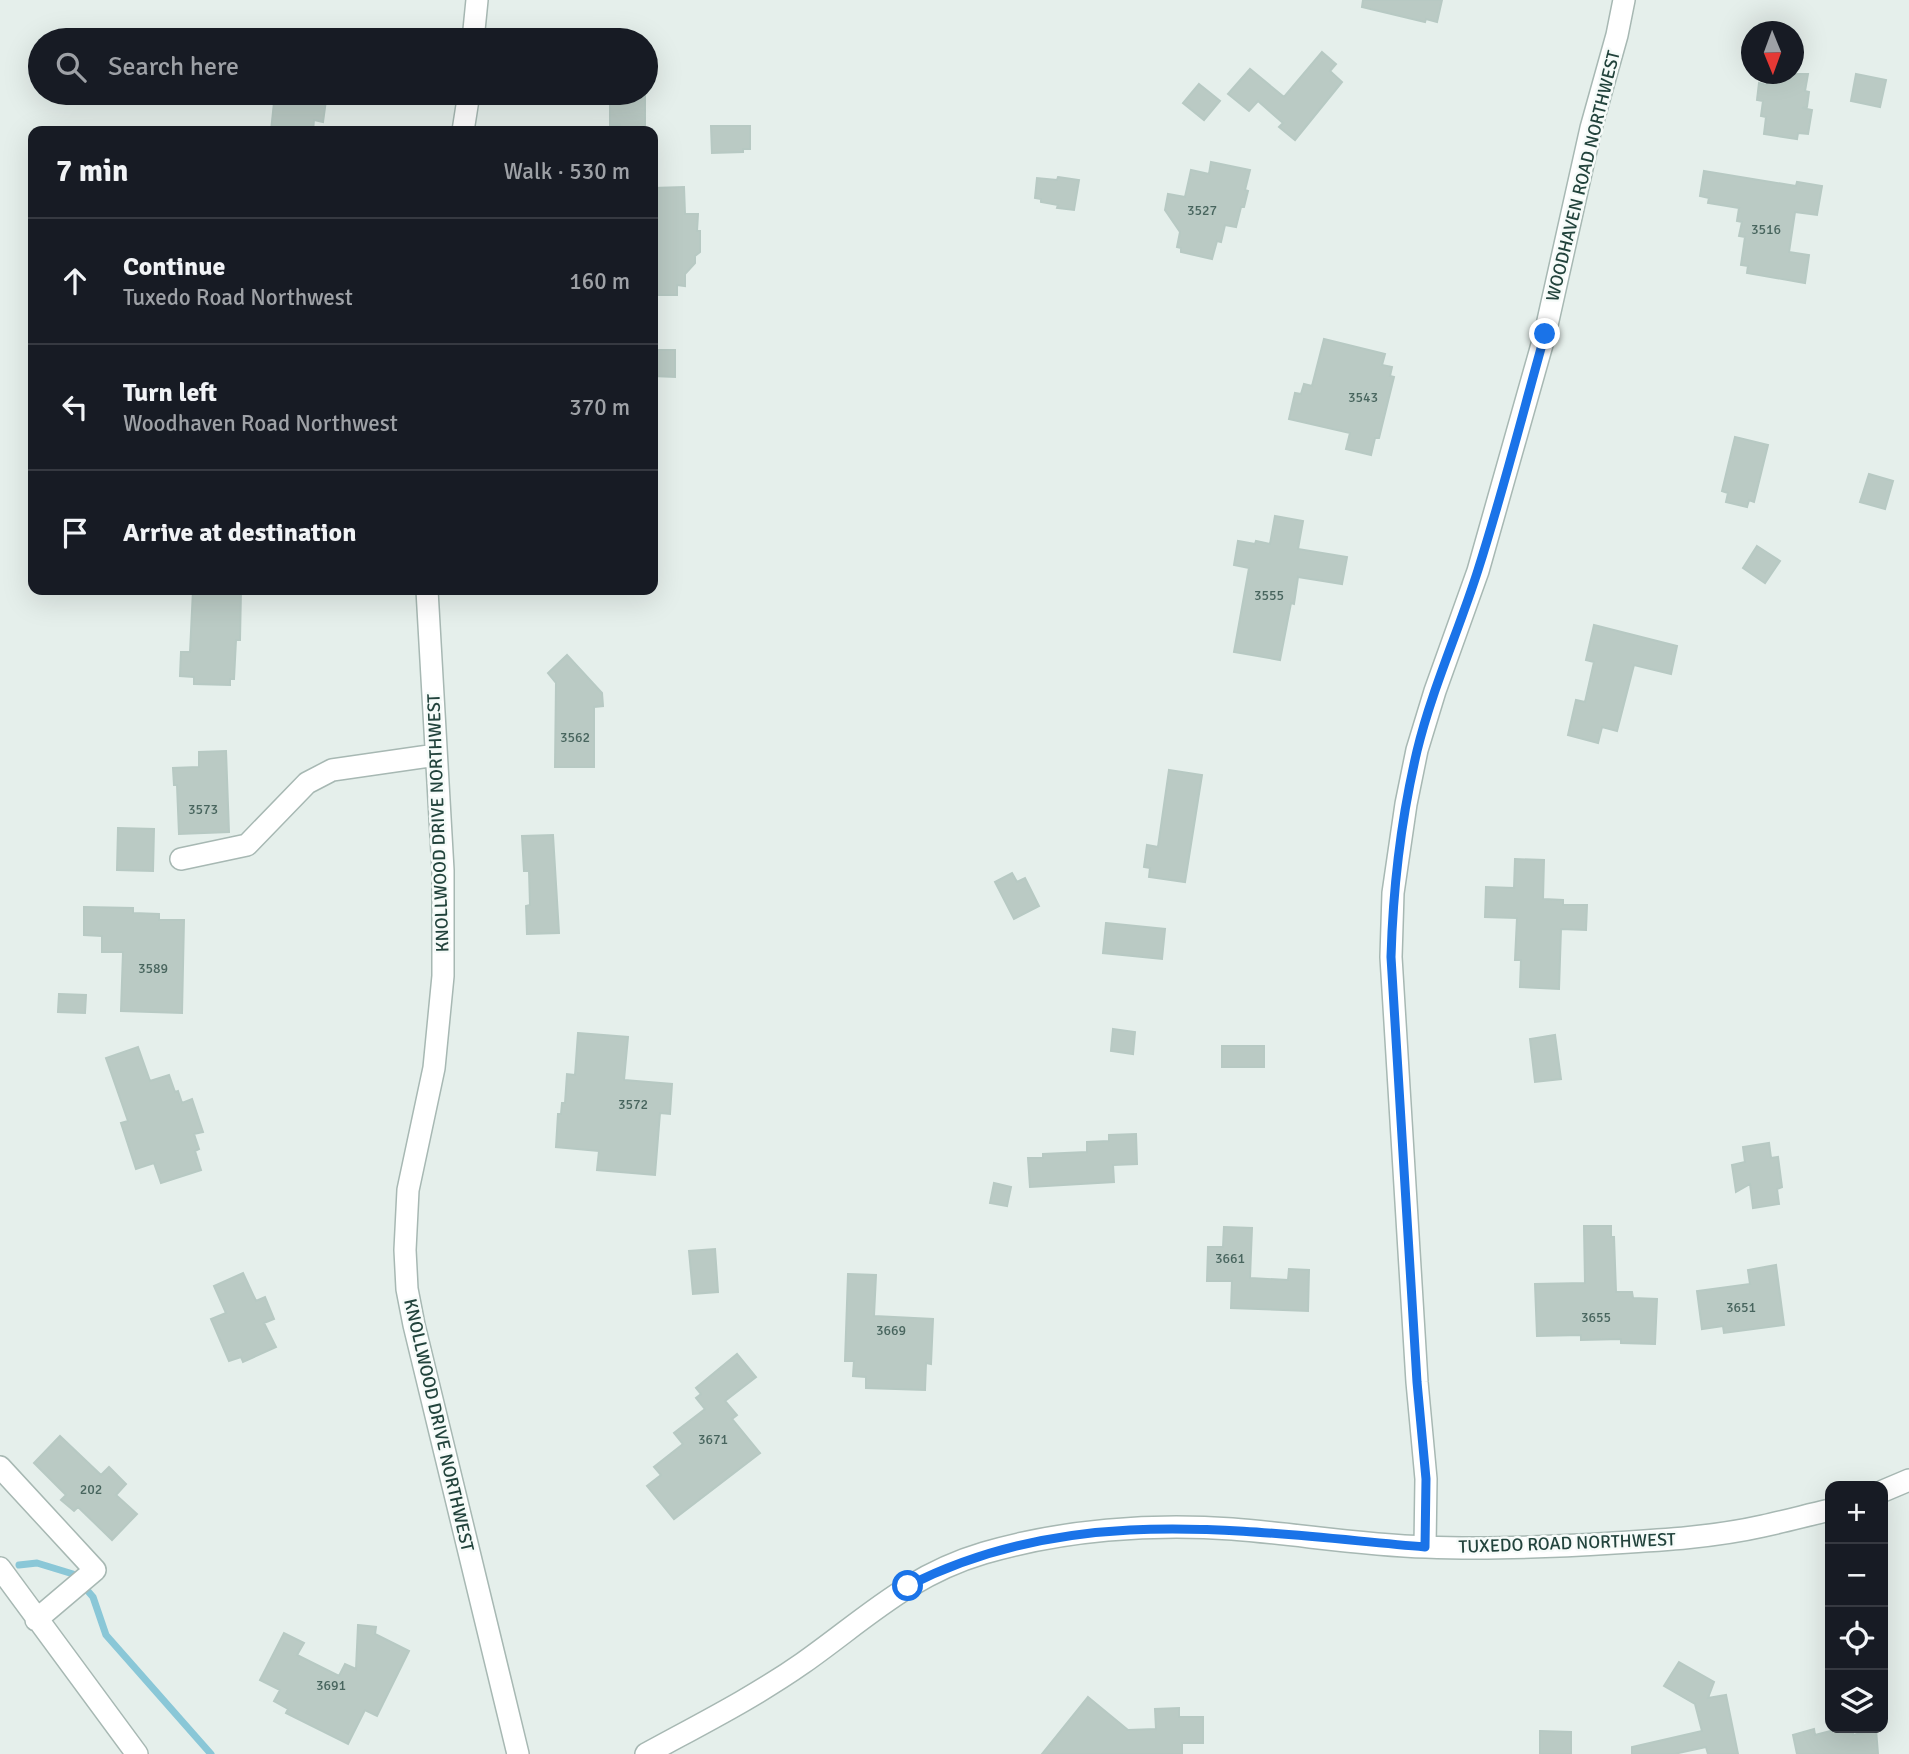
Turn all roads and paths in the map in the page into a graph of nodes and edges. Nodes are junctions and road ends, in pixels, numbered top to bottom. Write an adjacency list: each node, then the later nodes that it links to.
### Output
1 (477, 0): 3 (street)
2 (1624, 0): 13 (street, WOODHAVEN ROAD NORTHWEST)
3 (474, 28)
4 (466, 105): 5 (street)
5 (464, 126)
6 (427, 595): 7 (street, KNOLLWOOD DRIVE NORTHWEST)
7 (436, 755): 8 (street); 17 (street, KNOLLWOOD DRIVE NORTHWEST)
8 (181, 859)
9 (0, 1467): 15 (street)
10 (1909, 1480): 11 (street)
11 (1888, 1489)
12 (1825, 1511): 13 (street, TUXEDO ROAD NORTHWEST)
13 (1425, 1547): 18 (street, TUXEDO ROAD NORTHWEST)
14 (0, 1568): 15 (street)
15 (36, 1620): 16 (street)
16 (137, 1754)
17 (518, 1754)
18 (646, 1754)

